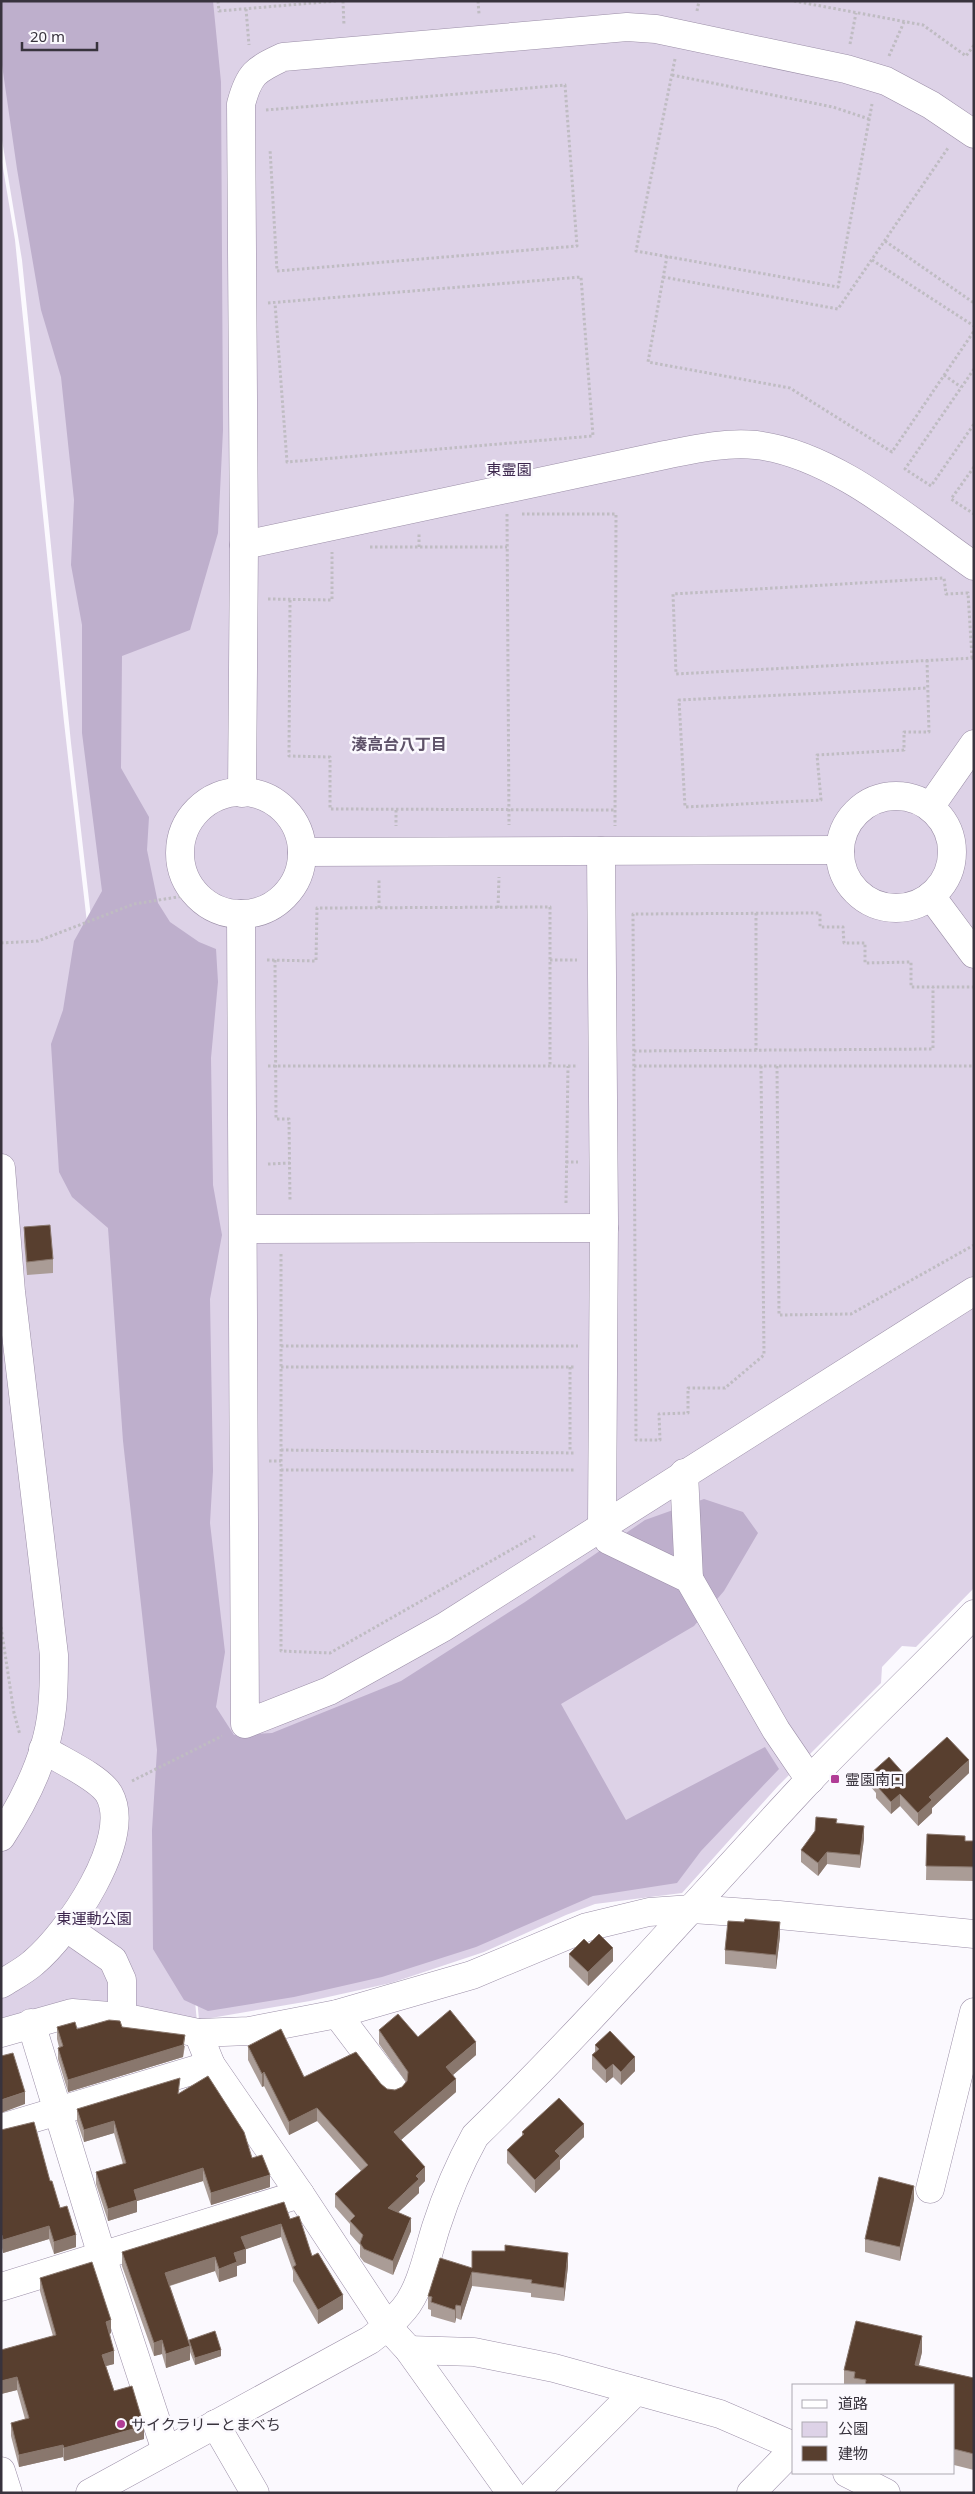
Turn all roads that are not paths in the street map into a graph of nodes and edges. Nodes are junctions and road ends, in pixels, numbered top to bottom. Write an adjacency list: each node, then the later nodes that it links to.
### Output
1 (968, 131): 2 (street)
2 (244, 545): 3 (street); 5 (street)
3 (974, 566)
4 (974, 744): 6 (street)
5 (242, 793): 9 (street); 11 (street)
6 (930, 807): 7 (street); 10 (street)
7 (840, 850): 8 (street); 10 (street)
8 (608, 851): 9 (street); 14 (street)
9 (302, 852): 11 (street)
10 (931, 896): 12 (street)
11 (241, 914): 15 (street)
12 (974, 954)
13 (1, 1168): 17 (street)
14 (604, 1228): 15 (street); 19 (street)
15 (243, 1229): 19 (street)
16 (974, 1291): 18 (street)
17 (6, 1292): 22 (street)
18 (684, 1473): 19 (street); 20 (street)
19 (602, 1527): 20 (street)
20 (689, 1579): 23 (street)
21 (974, 1614): 23 (street)
22 (33, 1747): 24 (street); 26 (street)
23 (810, 1780): 25 (street)
24 (1, 1837)
25 (692, 1909): 27 (street); 30 (street); 43 (street)
26 (67, 1928): 28 (street); 31 (street)
27 (972, 1938)
28 (1, 1984)
29 (974, 2012): 39 (street)
30 (338, 2014): 34 (street); 36 (street)
31 (122, 2017): 32 (street); 34 (street)
32 (31, 2023): 33 (street); 37 (street)
33 (1, 2033)
34 (198, 2034): 35 (street)
35 (211, 2065): 37 (street); 40 (street)
36 (393, 2088)
37 (56, 2110): 38 (street); 41 (street)
38 (1, 2128)
39 (930, 2189)
40 (300, 2194): 41 (street); 43 (street)
41 (102, 2256): 42 (street); 49 (street)
42 (1, 2287)
43 (387, 2326): 44 (street); 46 (street)
44 (409, 2350): 45 (street); 55 (street)
45 (636, 2391): 47 (street); 56 (street)
46 (215, 2424): 49 (street); 54 (street)
47 (792, 2446)
48 (792, 2449): 57 (street)
49 (166, 2452): 53 (street)
50 (1, 2471): 52 (street)
51 (849, 2474): 58 (street)
52 (8, 2493)
53 (90, 2493)
54 (255, 2493)
55 (511, 2493)
56 (534, 2493)
57 (751, 2493)
58 (886, 2493)

